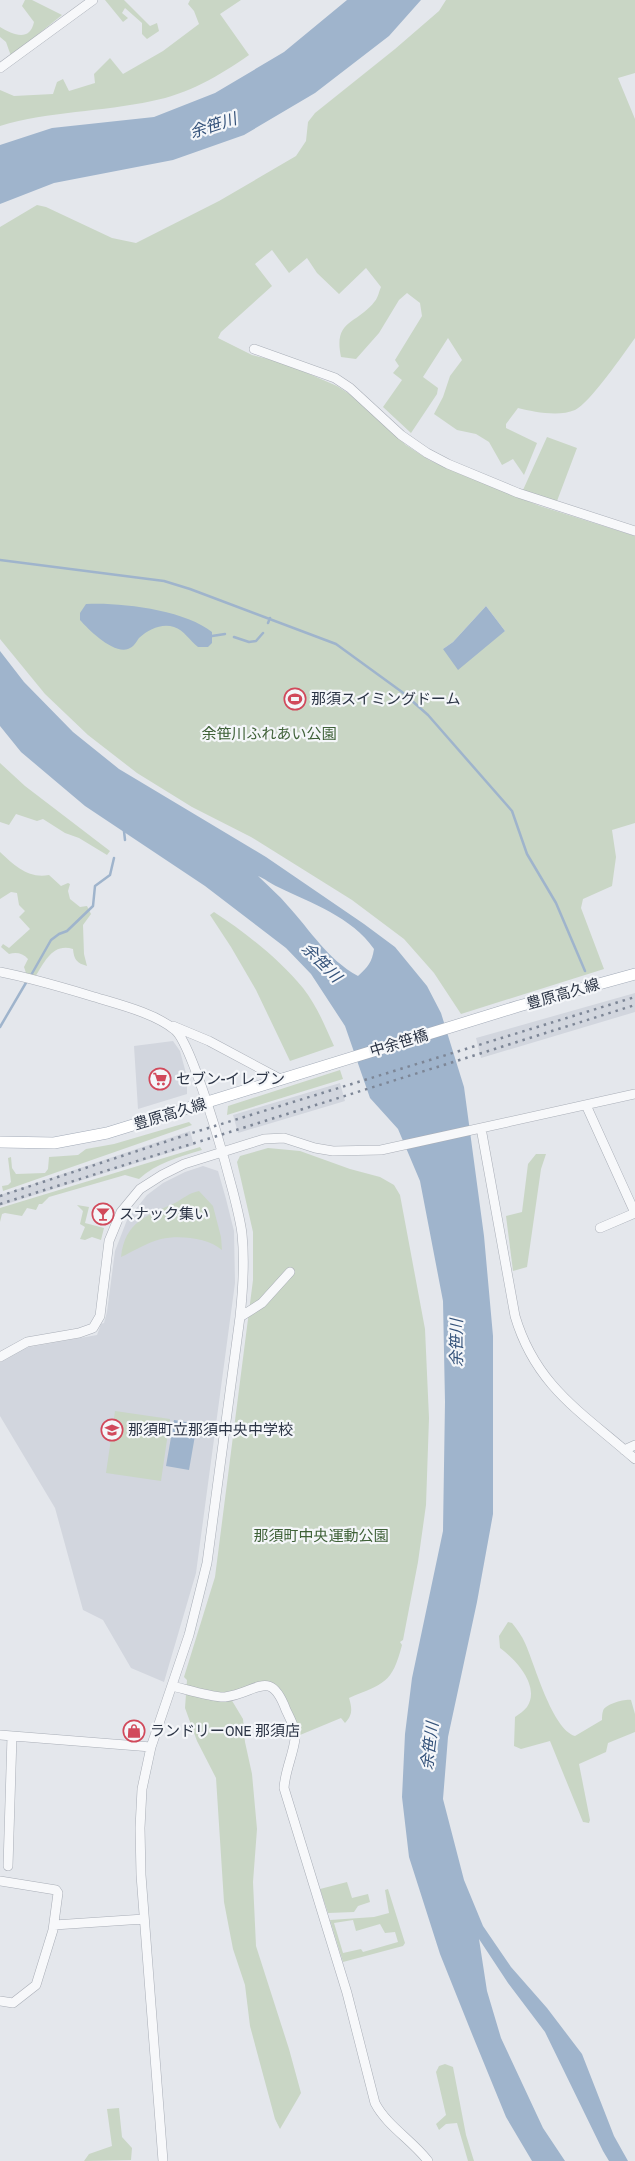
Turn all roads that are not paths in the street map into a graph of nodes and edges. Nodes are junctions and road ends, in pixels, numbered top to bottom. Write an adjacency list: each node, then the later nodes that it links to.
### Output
1 (93, 0): 2 (street)
2 (0, 68)
3 (254, 349): 4 (street)
4 (635, 531)
5 (0, 972): 7 (street)
6 (635, 974): 8 (main road, 豊原高久線)
7 (168, 1024): 10 (street); 12 (street)
8 (462, 1024): 9 (main road, 中余笹橋)
9 (336, 1062): 10 (main road, 豊原高久線)
10 (280, 1080): 12 (main road, 豊原高久線)
11 (635, 1094): 13 (street)
12 (206, 1103): 15 (main road, 豊原高久線); 16 (street)
13 (586, 1105): 14 (street); 17 (street)
14 (481, 1128): 16 (street); 23 (street)
15 (0, 1142)
16 (221, 1152): 20 (street); 21 (street)
17 (635, 1213): 18 (street)
18 (600, 1228)
19 (290, 1272): 20 (street)
20 (240, 1317): 25 (street)
21 (0, 1357)
22 (635, 1445): 23 (street)
23 (624, 1450): 24 (street)
24 (635, 1459)
25 (172, 1686): 28 (street); 35 (street)
26 (0, 1735): 27 (street)
27 (12, 1736): 28 (street); 29 (street)
28 (151, 1747): 31 (street)
29 (8, 1866)
30 (0, 1881): 32 (street)
31 (144, 1919): 32 (street); 34 (street)
32 (54, 1925): 33 (street)
33 (0, 2001)
34 (163, 2161)
35 (428, 2161)

